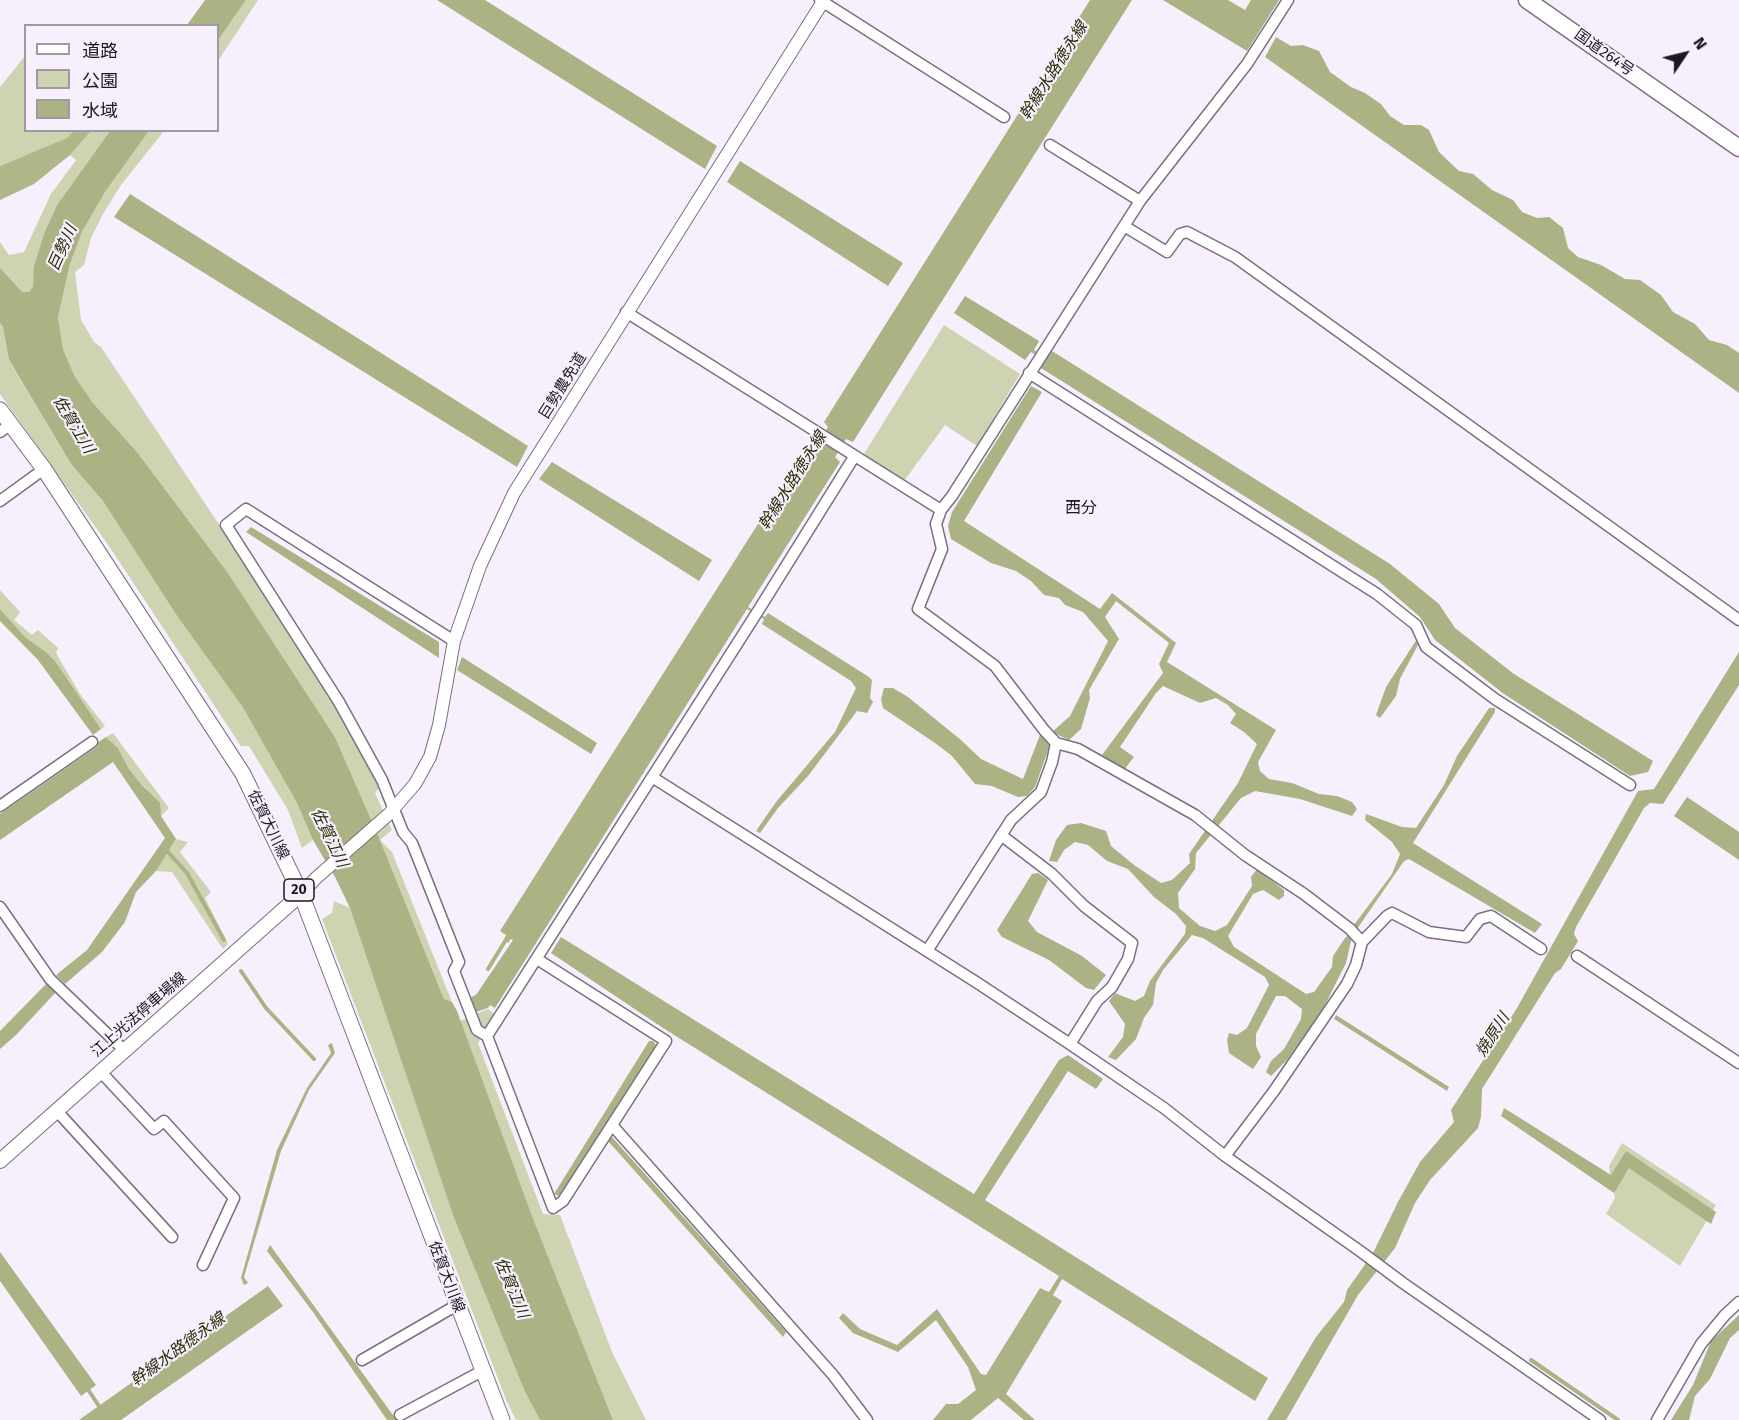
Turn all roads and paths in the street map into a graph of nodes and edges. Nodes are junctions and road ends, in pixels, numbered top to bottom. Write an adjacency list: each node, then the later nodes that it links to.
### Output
1 (1288, 0): 7 (street)
2 (1527, 0): 6 (highway, 国道264号)
3 (822, 1): 4 (street); 9 (street, 巨勢農免道)
4 (1004, 117)
5 (1050, 145): 7 (street)
6 (1739, 147)
7 (1140, 201): 8 (street)
8 (1124, 226): 10 (street); 17 (street)
9 (626, 312): 13 (street); 18 (street, 巨勢農免道)
10 (1029, 374): 16 (street); 22 (street)
11 (0, 410): 12 (main road, 佐賀大川線 / 20)
12 (5, 428): 14 (main road, 佐賀大川線 / 20)
13 (854, 457): 16 (street); 21 (street)
14 (44, 469): 15 (street); 26 (main road, 佐賀大川線 / 20)
15 (0, 501)
16 (941, 510): 20 (street)
17 (1739, 620)
18 (454, 641): 24 (street, 巨勢農免道); 24 (street)
19 (92, 742): 23 (street)
20 (1056, 742): 25 (street); 28 (street)
21 (652, 777): 30 (street); 32 (street)
22 (1630, 785)
23 (0, 806)
24 (391, 811): 26 (street, 巨勢農免道); 33 (street)
25 (1001, 835): 30 (street); 34 (street)
26 (301, 894): 35 (main road, 江上光法停車場線); 45 (main road, 佐賀大川線 / 20)
27 (0, 907): 35 (street)
28 (1356, 935): 29 (street); 40 (street)
29 (1541, 949)
30 (927, 951): 34 (street)
31 (1577, 956): 36 (street)
32 (537, 959): 33 (street); 39 (street)
33 (487, 1036): 39 (street)
34 (1070, 1044): 40 (street)
35 (124, 1050): 37 (main road, 江上光法停車場線)
36 (1739, 1063)
37 (100, 1071): 38 (main road, 江上光法停車場線); 43 (street)
38 (56, 1110): 41 (main road, 江上光法停車場線); 42 (street)
39 (612, 1125): 50 (street)
40 (1225, 1156): 51 (street)
41 (0, 1161)
42 (172, 1237)
43 (203, 1265)
44 (1739, 1302): 52 (street)
45 (457, 1305): 46 (street); 47 (main road, 佐賀大川線 / 20)
46 (362, 1360)
47 (482, 1371): 48 (street); 49 (main road, 佐賀大川線 / 20)
48 (400, 1415)
49 (499, 1419)
50 (867, 1420)
51 (1600, 1420)
52 (1657, 1420)

